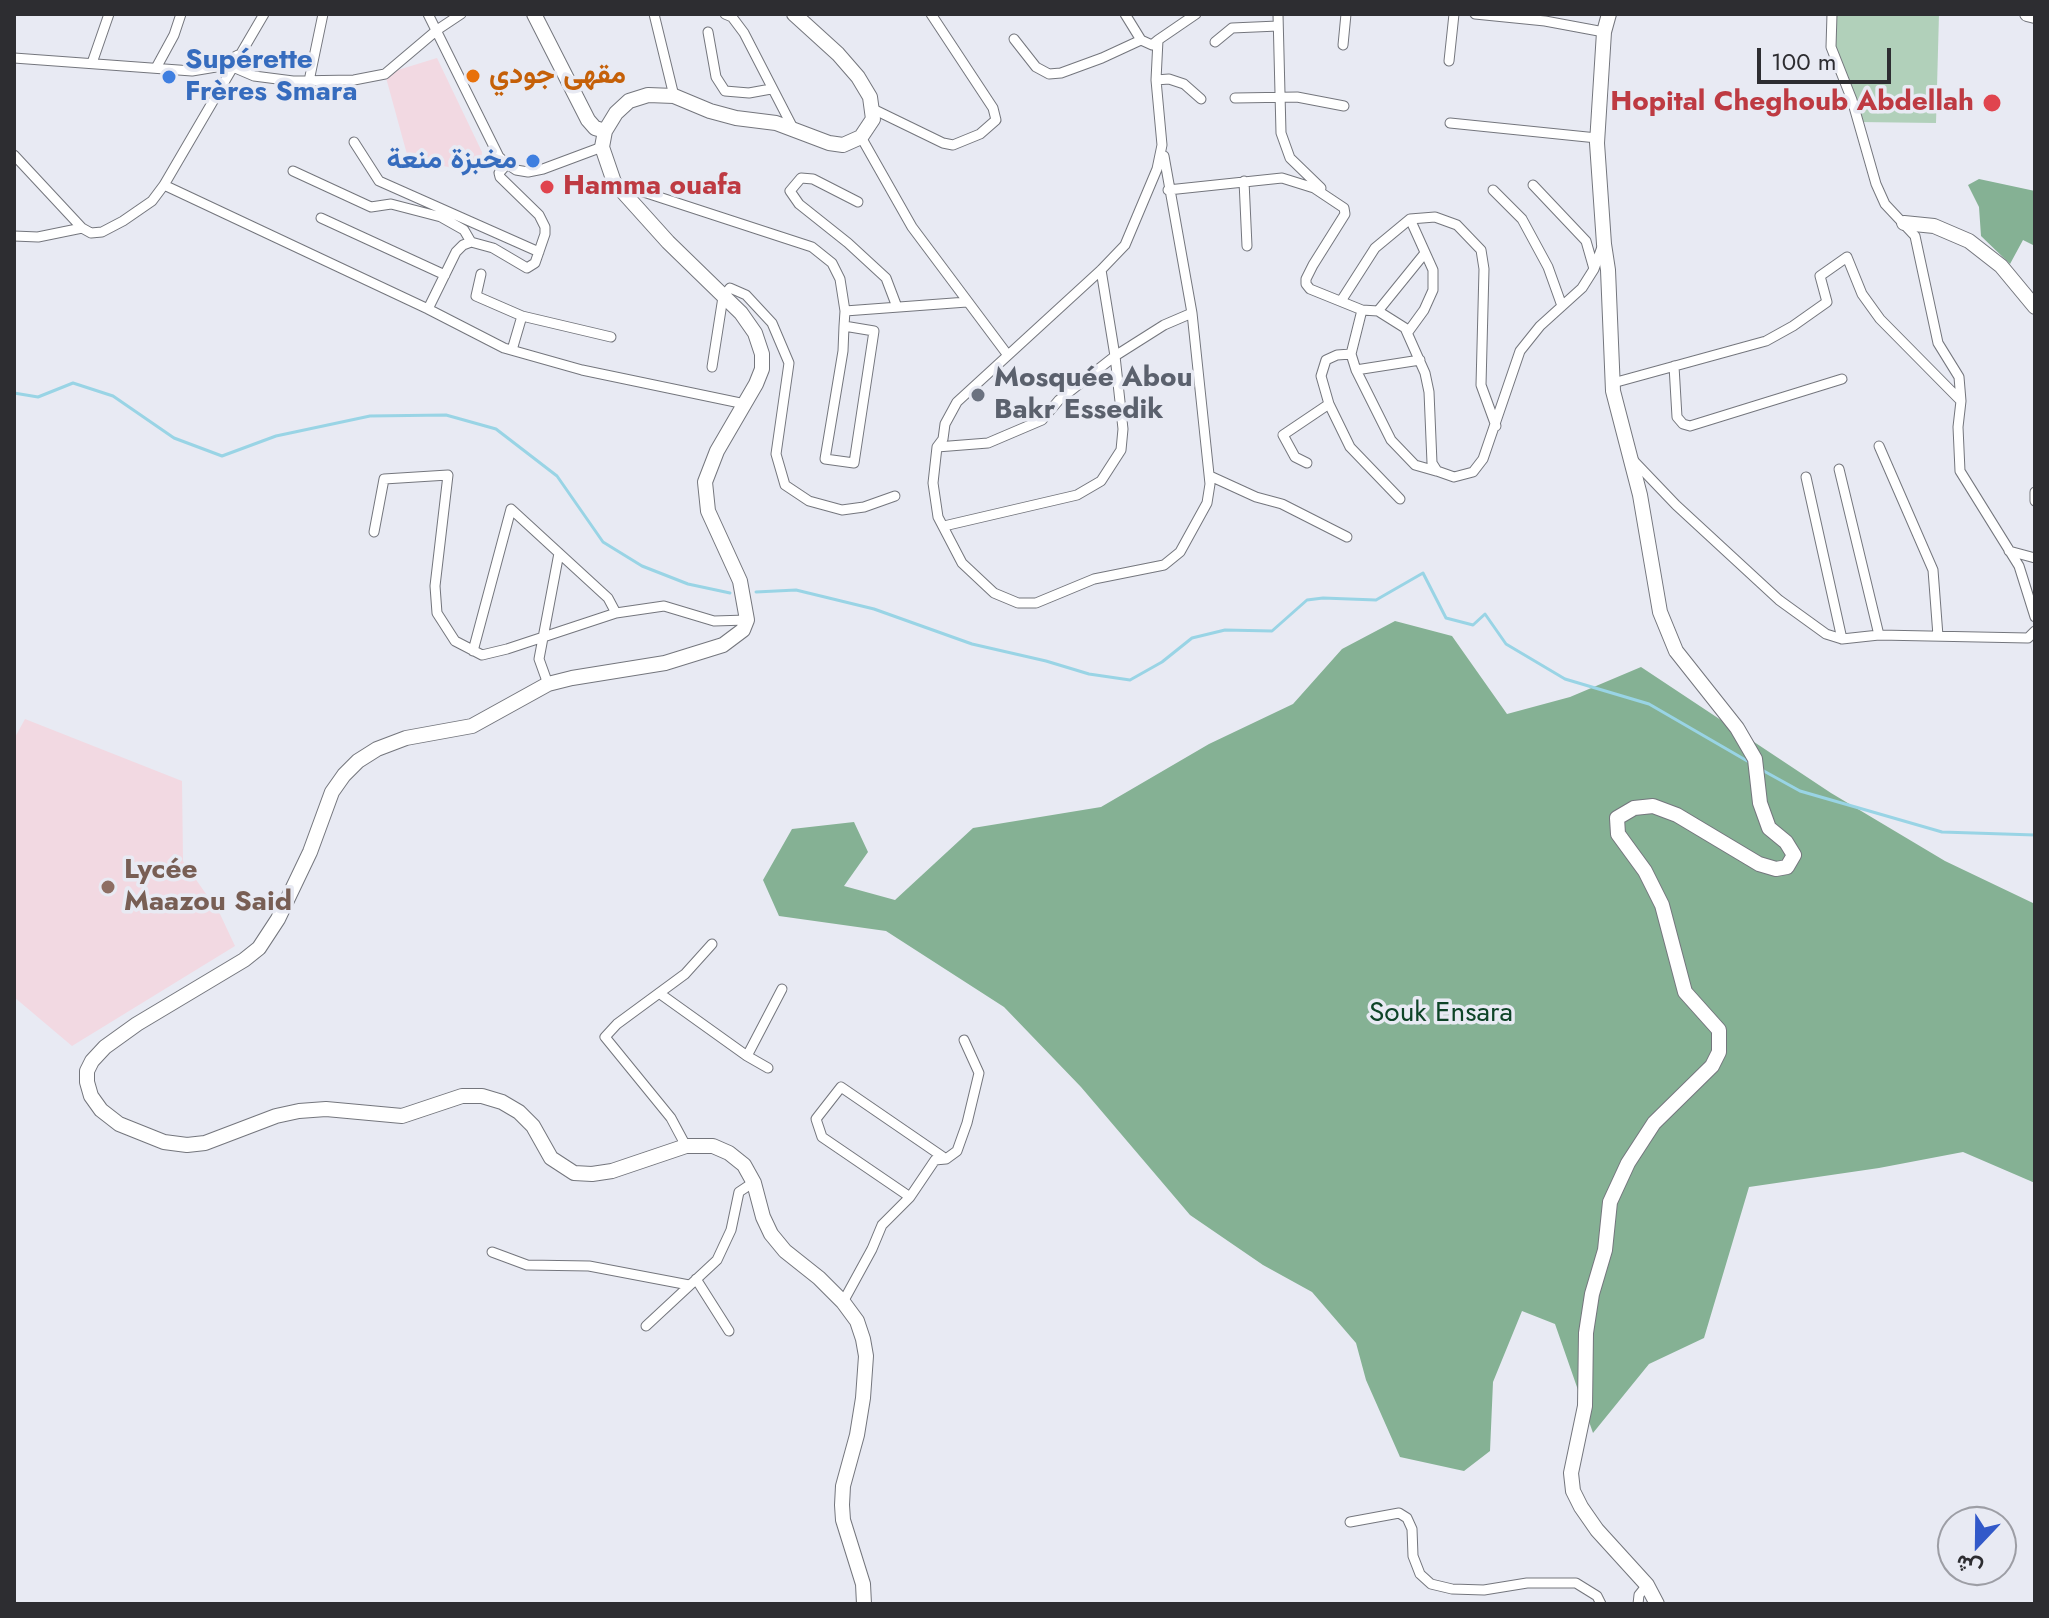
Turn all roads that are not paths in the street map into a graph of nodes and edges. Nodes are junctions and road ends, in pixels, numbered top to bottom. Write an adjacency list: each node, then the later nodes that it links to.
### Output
1 (109, 14): 36 (street)
2 (181, 14): 38 (street)
3 (264, 14): 33 (street)
4 (323, 14): 40 (street)
5 (428, 14): 25 (street)
6 (461, 14): 25 (street)
7 (534, 14): 50 (main road)
8 (654, 14): 42 (street)
9 (725, 14): 41 (street)
10 (794, 14): 47 (main road)
11 (931, 14): 47 (street)
12 (1125, 14): 29 (street)
13 (1196, 14): 30 (street)
14 (1278, 14): 24 (street)
15 (1346, 14): 32 (street)
16 (1454, 14): 35 (street)
17 (1475, 14): 21 (street)
18 (1609, 14): 27 (main road)
19 (1832, 14): 69 (street)
20 (2027, 14): 22 (main road)
21 (1488, 15): 23 (street)
22 (2035, 16)
23 (1545, 18): 27 (street)
24 (1278, 26): 31 (street); 43 (street)
25 (437, 30): 40 (street); 57 (street)
26 (708, 32): 41 (street)
27 (1604, 32): 52 (main road)
28 (1014, 39): 29 (street)
29 (1141, 40): 30 (street)
30 (1158, 40): 39 (street)
31 (1215, 42)
32 (1343, 45)
33 (241, 53): 37 (street); 38 (street)
34 (14, 58): 36 (street)
35 (1449, 61)
36 (92, 63): 38 (street)
37 (233, 67): 40 (street); 61 (street)
38 (156, 68)
39 (1156, 80): 45 (street); 54 (street)
40 (309, 81)
41 (771, 89): 49 (street)
42 (674, 96): 49 (main road); 50 (main road)
43 (1280, 97): 44 (street); 46 (street); 65 (street)
44 (1235, 98)
45 (1201, 99)
46 (1344, 106)
47 (873, 109): 51 (main road)
48 (1450, 123): 52 (street)
49 (794, 130): 51 (main road)
50 (605, 131): 55 (main road)
51 (861, 137): 83 (street)
52 (1597, 138): 73 (main road)
53 (354, 142): 75 (street)
54 (1162, 145): 63 (street); 78 (street)
55 (602, 147): 57 (street); 60 (main road)
56 (14, 155): 70 (street)
57 (507, 164): 75 (street)
58 (293, 171): 72 (street)
59 (1244, 181): 63 (street); 65 (street); 74 (street)
60 (614, 182): 81 (main road); 89 (street)
61 (164, 185): 70 (street); 87 (street)
62 (1533, 185): 77 (street)
63 (1168, 190): 91 (street)
64 (1493, 190): 84 (street)
65 (1332, 198): 82 (street)
66 (858, 202): 85 (street)
67 (321, 218): 80 (street)
68 (1410, 219): 76 (street); 82 (street); 109 (street)
69 (1904, 223): 86 (main road); 106 (street)
70 (82, 228): 71 (street)
71 (14, 236)
72 (471, 242): 75 (street); 80 (street)
73 (1604, 244): 77 (street); 105 (main road)
74 (1247, 246)
75 (539, 252)
76 (1425, 253): 90 (street); 94 (street)
77 (1594, 269): 84 (street)
78 (1101, 270): 97 (street); 99 (street)
79 (481, 274): 92 (street)
80 (445, 275): 87 (street)
81 (723, 297): 102 (street); 107 (main road); 119 (street)
82 (1341, 301): 88 (street)
83 (967, 302): 85 (street); 97 (street)
84 (1562, 306): 109 (street)
85 (897, 307): 89 (street)
86 (2035, 307)
87 (428, 309): 96 (street)
88 (1362, 310): 90 (street); 98 (street)
89 (845, 311): 93 (street)
90 (1378, 311): 94 (street)
91 (1192, 313): 99 (street); 116 (street)
92 (522, 316): 95 (street); 96 (street)
93 (844, 326): 93 (street)
94 (1408, 332): 100 (street)
95 (611, 337)
96 (512, 350): 107 (street)
97 (1007, 354): 111 (street)
98 (1351, 354): 103 (street); 108 (street)
99 (1115, 356): 111 (street); 122 (street)
100 (1420, 360): 103 (street); 115 (street)
101 (1674, 366): 104 (street); 105 (street); 106 (street)
102 (712, 367)
103 (1356, 370): 115 (street)
104 (1842, 379)
105 (1613, 383): 112 (main road)
106 (1961, 401): 125 (street)
107 (745, 404): 130 (main road)
108 (1329, 404): 113 (street); 120 (street)
109 (1496, 426): 115 (street)
110 (1879, 446): 134 (street)
111 (937, 447): 122 (street)
112 (1630, 457): 135 (street); 154 (main road)
113 (1307, 463)
114 (1839, 469): 132 (street)
115 (1437, 471)
116 (1210, 476): 122 (street); 124 (street)
117 (1806, 477): 135 (street)
118 (2035, 492): 121 (street)
119 (895, 496)
120 (1400, 499)
121 (2035, 501)
122 (944, 526)
123 (374, 532): 136 (street)
124 (1347, 537)
125 (2009, 551): 127 (street); 129 (street)
126 (559, 553): 128 (street); 133 (street); 136 (street)
127 (2035, 558)
128 (616, 613): 130 (street); 133 (street)
129 (2035, 617)
130 (747, 620): 137 (main road)
131 (2035, 631): 134 (street)
132 (1879, 635): 134 (street); 135 (street)
133 (543, 636): 136 (street); 137 (street)
134 (1938, 636)
135 (1842, 639)
136 (473, 651)
137 (548, 684): 144 (main road)
138 (712, 944): 140 (street)
139 (782, 989): 142 (street)
140 (659, 993): 142 (street); 144 (street)
141 (964, 1040): 145 (street)
142 (747, 1056): 143 (street)
143 (768, 1068)
144 (686, 1146): 146 (main road)
145 (946, 1159): 147 (street); 147 (street)
146 (754, 1182): 149 (street); 150 (main road)
147 (910, 1197): 150 (street)
148 (492, 1252): 149 (street)
149 (692, 1282): 151 (street); 152 (street)
150 (843, 1302): 155 (main road)
151 (646, 1326)
152 (729, 1331)
153 (1350, 1522): 156 (street)
154 (1647, 1585): 157 (street); 158 (main road)
155 (864, 1604)
156 (1601, 1604)
157 (1638, 1604)
158 (1657, 1604)

